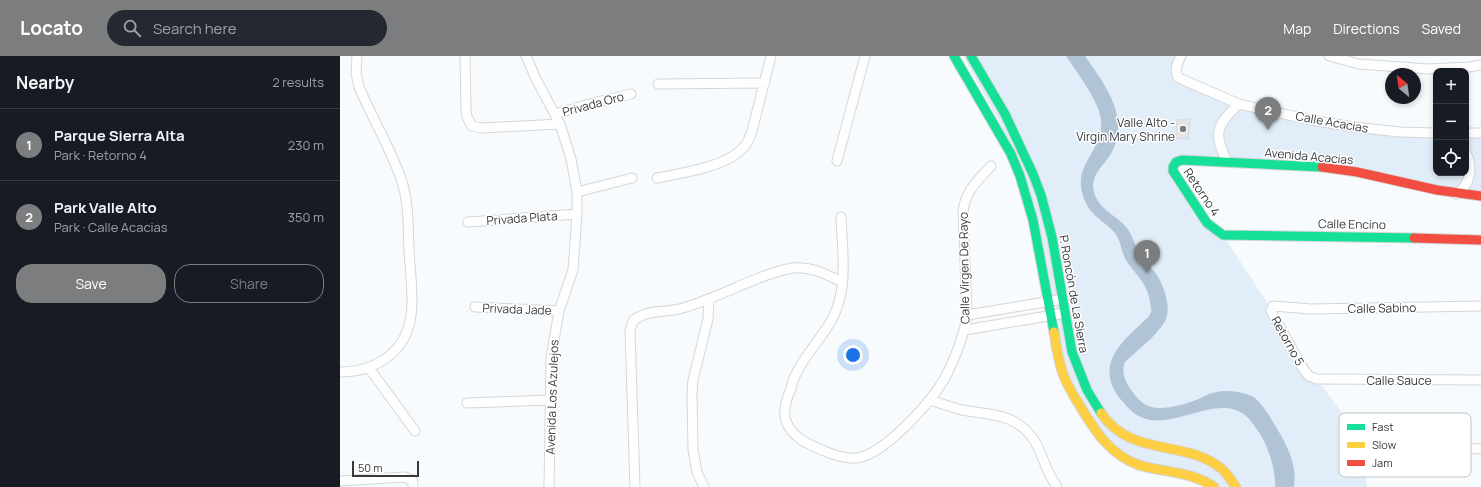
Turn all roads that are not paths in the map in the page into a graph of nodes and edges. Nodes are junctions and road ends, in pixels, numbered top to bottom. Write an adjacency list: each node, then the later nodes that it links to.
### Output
1 (357, 56): 49 (street)
2 (465, 56): 18 (street)
3 (526, 56): 17 (street, Avenida Los Azulejos)
4 (771, 56): 13 (street)
5 (865, 56): 24 (street)
6 (954, 56): 12 (street)
7 (971, 56): 11 (street, P. Roncón de La Sierra)
8 (1181, 56): 16 (street, Calle Acacias)
9 (1329, 56): 10 (street)
10 (1481, 65)
11 (978, 67): 12 (street); 39 (street, P. Roncón de La Sierra)
12 (965, 75): 40 (street)
13 (765, 83): 14 (street); 28 (street)
14 (658, 84)
15 (631, 94): 17 (street, Privada Oro)
16 (1239, 104): 19 (street, Calle Acacias); 25 (street)
17 (555, 114): 18 (street, Avenida Los Azulejos)
18 (560, 124): 29 (street, Avenida Los Azulejos)
19 (1433, 133)
20 (1469, 133): 21 (street)
21 (1481, 133)
22 (1469, 159): 30 (street)
23 (1182, 160): 25 (street, Avenida Acacias); 35 (street, Retorno 4)
24 (837, 161)
25 (1228, 162): 30 (street, Avenida Acacias)
26 (992, 166): 46 (street, Calle Virgen De Rayo)
27 (632, 178): 29 (street)
28 (657, 178)
29 (577, 192): 32 (street, Avenida Los Azulejos)
30 (1456, 194): 31 (street, Avenida Acacias)
31 (1481, 196)
32 (577, 214): 34 (street, Privada Plata); 44 (street, Avenida Los Azulejos)
33 (842, 217): 37 (street, Calle Virgen De Rayo)
34 (468, 222)
35 (1223, 235): 36 (street, Calle Encino)
36 (1481, 240)
37 (842, 282): 38 (street); 54 (street, Calle Virgen De Rayo)
38 (709, 299): 62 (street); 63 (street)
39 (1063, 299): 40 (street); 45 (street, P. Roncón de La Sierra)
40 (1048, 302): 46 (street); 47 (street)
41 (1283, 306): 42 (street, Calle Sabino); 51 (street, Retorno 5)
42 (1481, 306)
43 (475, 307): 44 (street, Privada Jade)
44 (559, 311): 53 (street, Avenida Los Azulejos)
45 (1065, 313): 47 (street); 66 (street, P. Roncón de La Sierra)
46 (967, 315): 48 (street, Calle Virgen De Rayo)
47 (1050, 315): 48 (street); 65 (street)
48 (965, 330): 54 (street, Calle Virgen De Rayo)
49 (369, 368): 50 (street); 56 (street)
50 (340, 372)
51 (1317, 379): 52 (street, Calle Sauce)
52 (1481, 380)
53 (550, 400): 55 (street); 61 (street, Avenida Los Azulejos)
54 (930, 400): 64 (street)
55 (468, 403)
56 (416, 431)
57 (1471, 448): 58 (street)
58 (1481, 449)
59 (340, 481): 60 (street)
60 (413, 487)
61 (549, 487)
62 (635, 487)
63 (704, 487)
64 (1057, 487)
65 (1214, 487)
66 (1236, 487)

